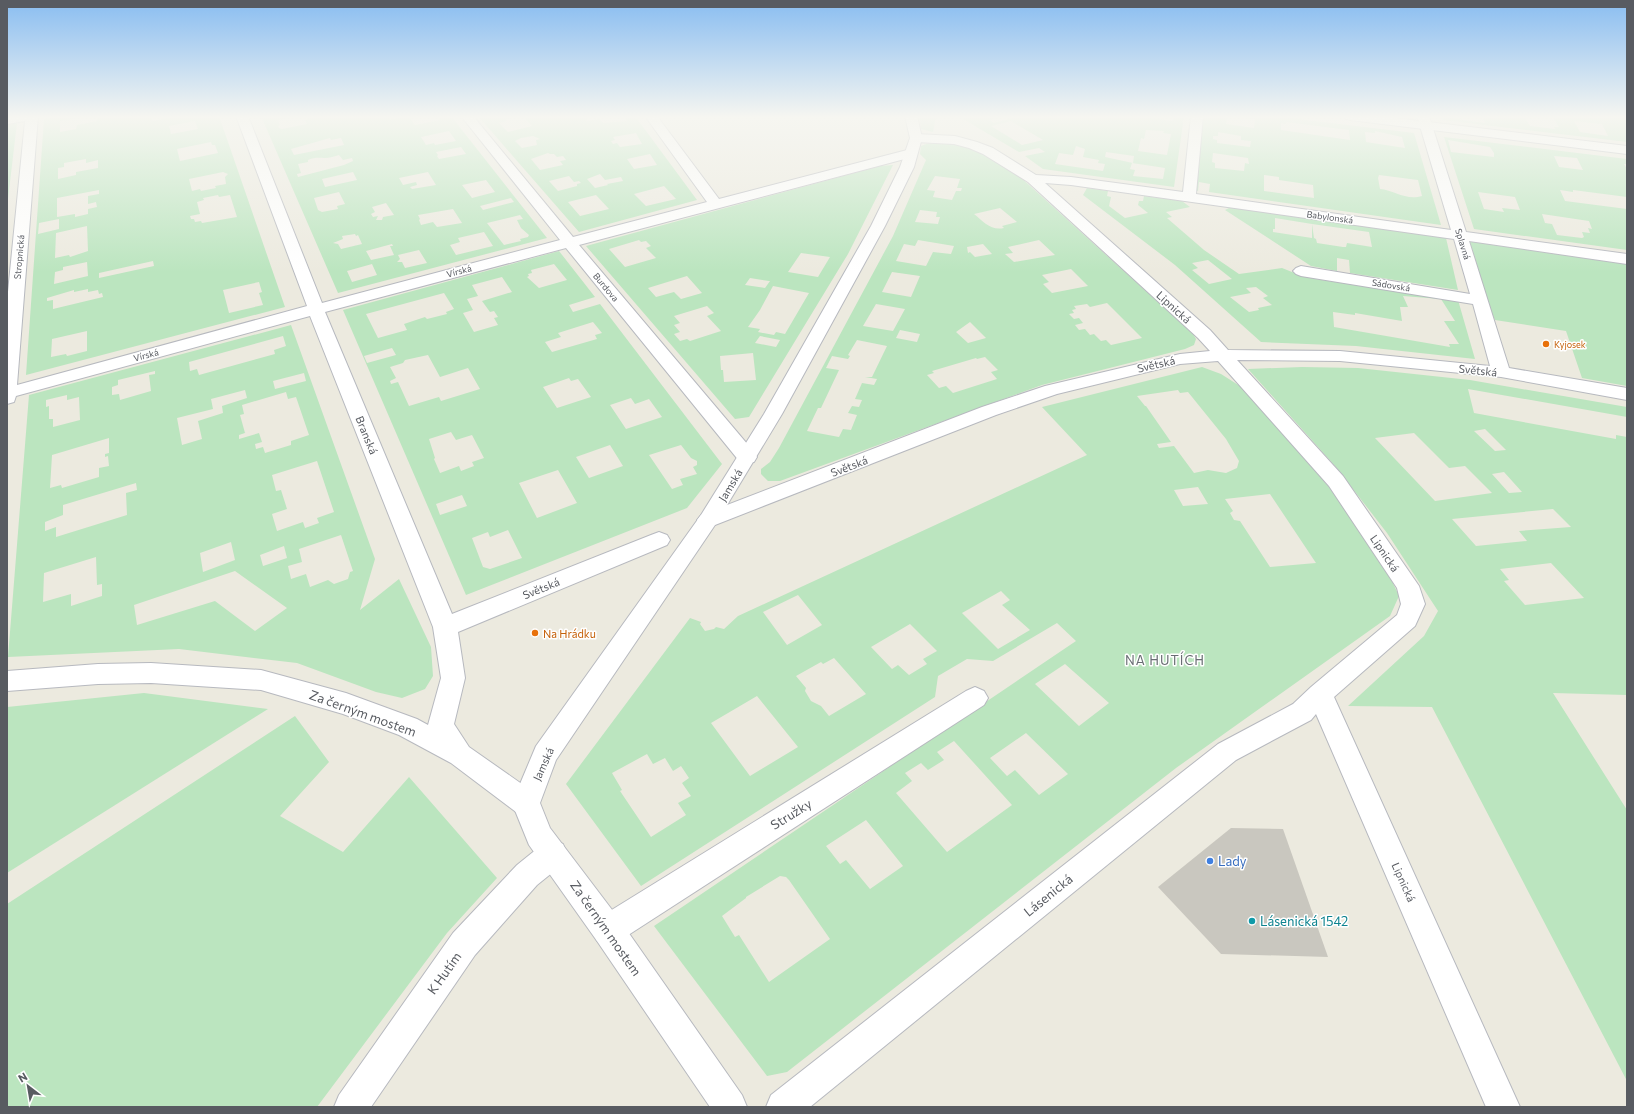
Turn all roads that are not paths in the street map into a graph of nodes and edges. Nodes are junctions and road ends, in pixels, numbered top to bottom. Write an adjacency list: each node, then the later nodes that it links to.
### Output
1 (27, 168): 21 (street, Stropnická)
2 (262, 168): 18 (street, Branská)
3 (509, 168): 14 (street, Burdova)
4 (689, 168): 12 (street)
5 (837, 168): 12 (street, Vírská)
6 (907, 168): 24 (street, Jamská)
7 (1015, 168): 10 (street, Lipnická)
8 (1192, 168): 11 (street)
9 (1440, 168): 13 (street, Splavná)
10 (1033, 179): 11 (street, Babylonská); 19 (street, Lipnická)
11 (1189, 197): 13 (street, Babylonská)
12 (716, 204): 14 (street, Vírská)
13 (1460, 235): 15 (street, Babylonská); 17 (street, Splavná)
14 (569, 242): 18 (street, Vírská); 24 (street, Burdova)
15 (1627, 259)
16 (1301, 271): 17 (street, Sádovská)
17 (1480, 300): 20 (street, Splavná)
18 (316, 309): 21 (street, Vírská); 27 (street, Branská)
19 (1223, 355): 20 (street, Světská); 25 (street, Světská); 29 (street, Lipnická)
20 (1501, 372): 22 (street, Světská)
21 (7, 393): 23 (street, Stropnická)
22 (1627, 394)
23 (7, 398)
24 (747, 457): 25 (street, Jamská)
25 (708, 520): 32 (street, Jamská)
26 (659, 540): 27 (street, Světská)
27 (445, 627): 31 (street, Branská)
28 (7, 682): 31 (street, Za černým mostem)
29 (1320, 694): 37 (street, Lásenická); 38 (street, Lipnická)
30 (975, 698): 34 (street, Stružky)
31 (460, 755): 32 (street, Za černým mostem)
32 (526, 803): 33 (street, Za černým mostem)
33 (554, 854): 34 (street, Za černým mostem); 35 (street, K Hutím)
34 (608, 930): 36 (street, Za černým mostem)
35 (351, 1107)
36 (730, 1107)
37 (783, 1107)
38 (1503, 1107)

